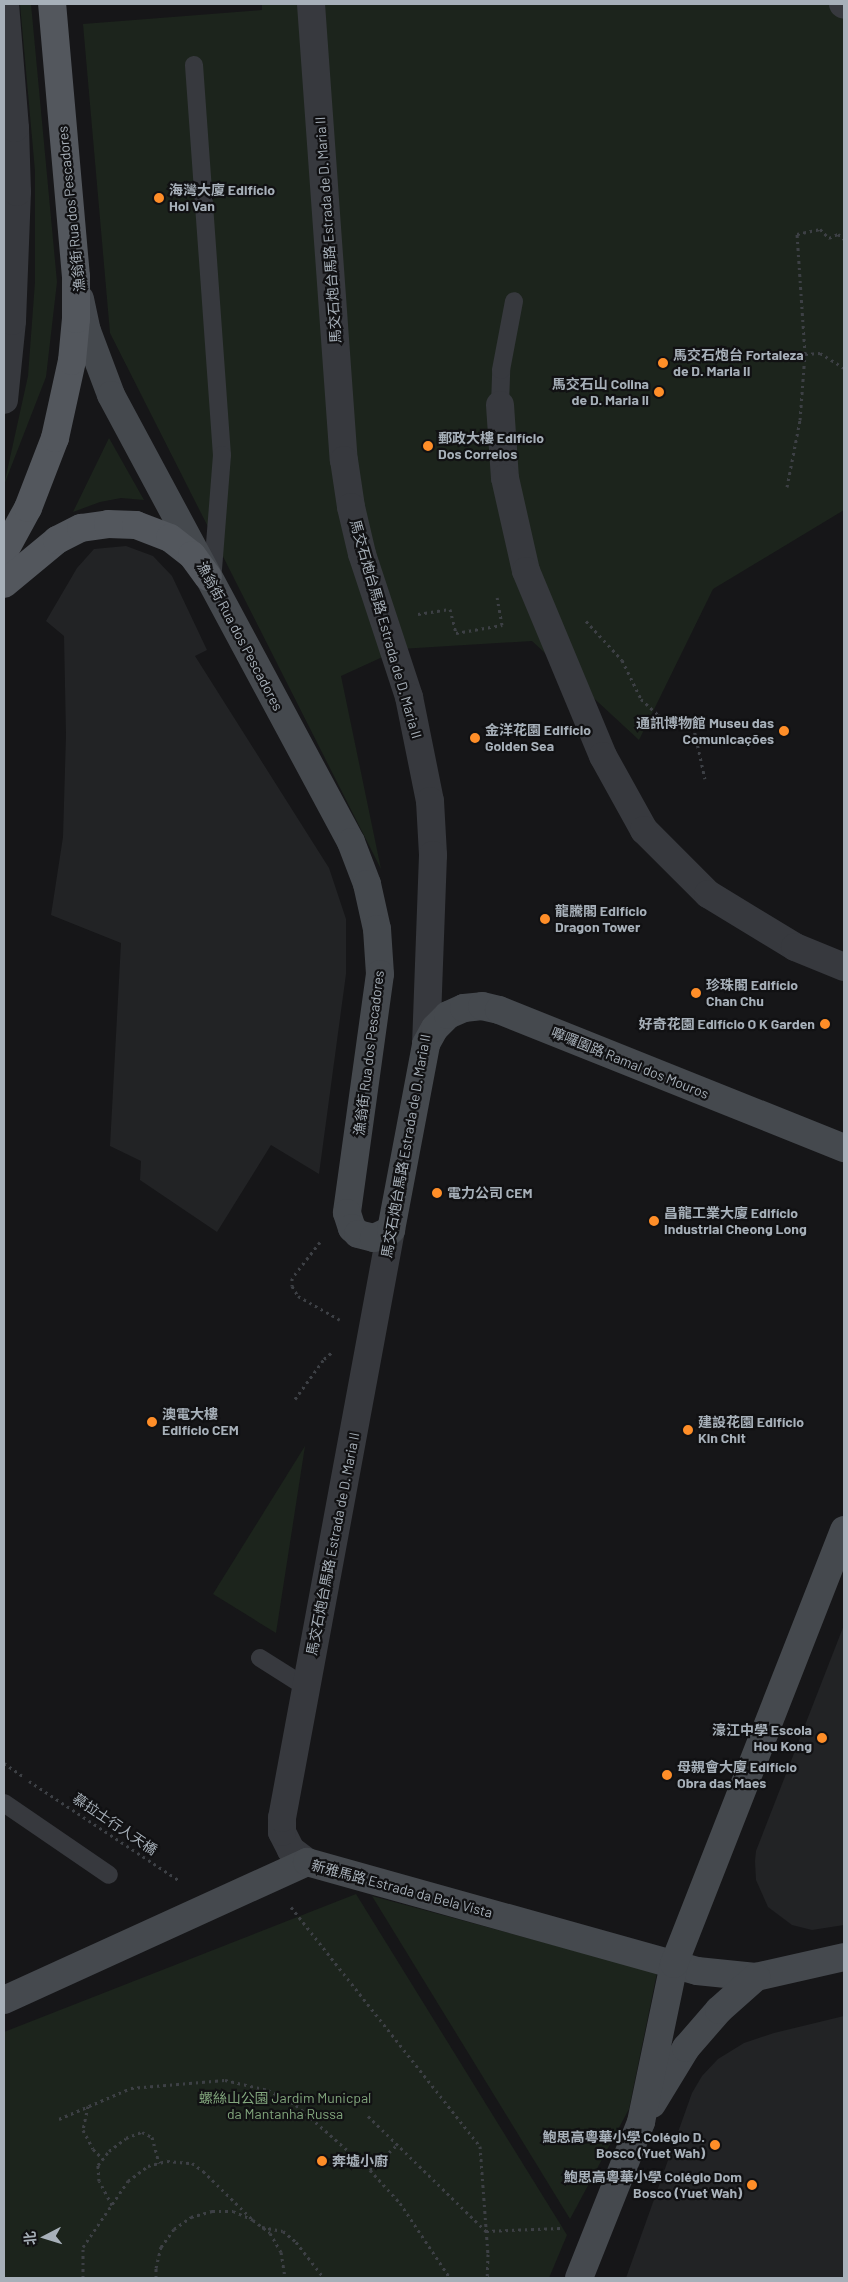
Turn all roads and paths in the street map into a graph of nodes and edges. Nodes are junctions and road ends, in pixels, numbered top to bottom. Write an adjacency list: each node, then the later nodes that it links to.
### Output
1 (5, 4): 10 (street)
2 (52, 4): 6 (main road, 漁翁街 Rua dos Pescadores)
3 (312, 4): 18 (street, 馬交石炮台馬路 Estrada de D. Maria II)
4 (194, 65): 14 (lane)
5 (844, 239): 8 (path)
6 (76, 277): 13 (main road); 14 (main road, 漁翁街 Rua dos Pescadores)
7 (514, 301): 11 (lane)
8 (805, 354): 9 (path); 12 (path)
9 (844, 368)
10 (4, 400)
11 (500, 405): 16 (street)
12 (787, 487)
13 (4, 552)
14 (210, 580): 15 (main road); 23 (main road, 漁翁街 Rua dos Pescadores)
15 (4, 584)
16 (533, 589): 18 (path); 20 (street)
17 (578, 616): 19 (path)
18 (392, 642): 21 (street, 馬交石炮台馬路 Estrada de D. Maria II)
19 (705, 779)
20 (844, 968)
21 (426, 1044): 22 (main road, 嚤囉園路 Ramal dos Mouros); 24 (main road, 馬交石炮台馬路 Estrada de D. Maria II)
22 (844, 1148)
23 (348, 1205): 24 (main road, 漁翁街 Rua dos Pescadores); 25 (path)
24 (391, 1230): 25 (street, 馬交石炮台馬路 Estrada de D. Maria II)
25 (369, 1346): 26 (path); 29 (street, 馬交石炮台馬路 Estrada de D. Maria II)
26 (295, 1398)
27 (844, 1530): 37 (main road)
28 (260, 1658): 29 (lane)
29 (306, 1687): 32 (street, 馬交石炮台馬路 Estrada de D. Maria II)
30 (4, 1763): 35 (path, 慕拉士行人天橋)
31 (4, 1803): 33 (lane)
32 (306, 1862): 34 (main road, 新雅馬路 Estrada da Bela Vista); 37 (main road, 新雅馬路 Estrada da Bela Vista)
33 (108, 1875)
34 (268, 1879): 35 (main road, 新雅馬路 Estrada da Bela Vista); 52 (path)
35 (214, 1904): 39 (main road, 新雅馬路 Estrada da Bela Vista)
36 (844, 1957): 38 (main road)
37 (674, 1964): 38 (main road, 新雅馬路 Estrada da Bela Vista); 43 (main road)
38 (756, 1976): 43 (main road)
39 (4, 2000)
40 (88, 2106): 42 (path); 45 (path); 47 (path)
41 (368, 2116): 44 (path)
42 (59, 2119)
43 (641, 2122): 59 (main road)
44 (398, 2144): 47 (path); 52 (path)
45 (103, 2159): 46 (path); 48 (path)
46 (159, 2163): 48 (path); 49 (path)
47 (370, 2170): 57 (path)
48 (112, 2205): 53 (path)
49 (253, 2220): 50 (path); 54 (path)
50 (261, 2226): 55 (path); 56 (path)
51 (561, 2228): 52 (path)
52 (486, 2231): 58 (path)
53 (83, 2278)
54 (156, 2278)
55 (285, 2278)
56 (324, 2278)
57 (450, 2278)
58 (486, 2278)
59 (579, 2278)

